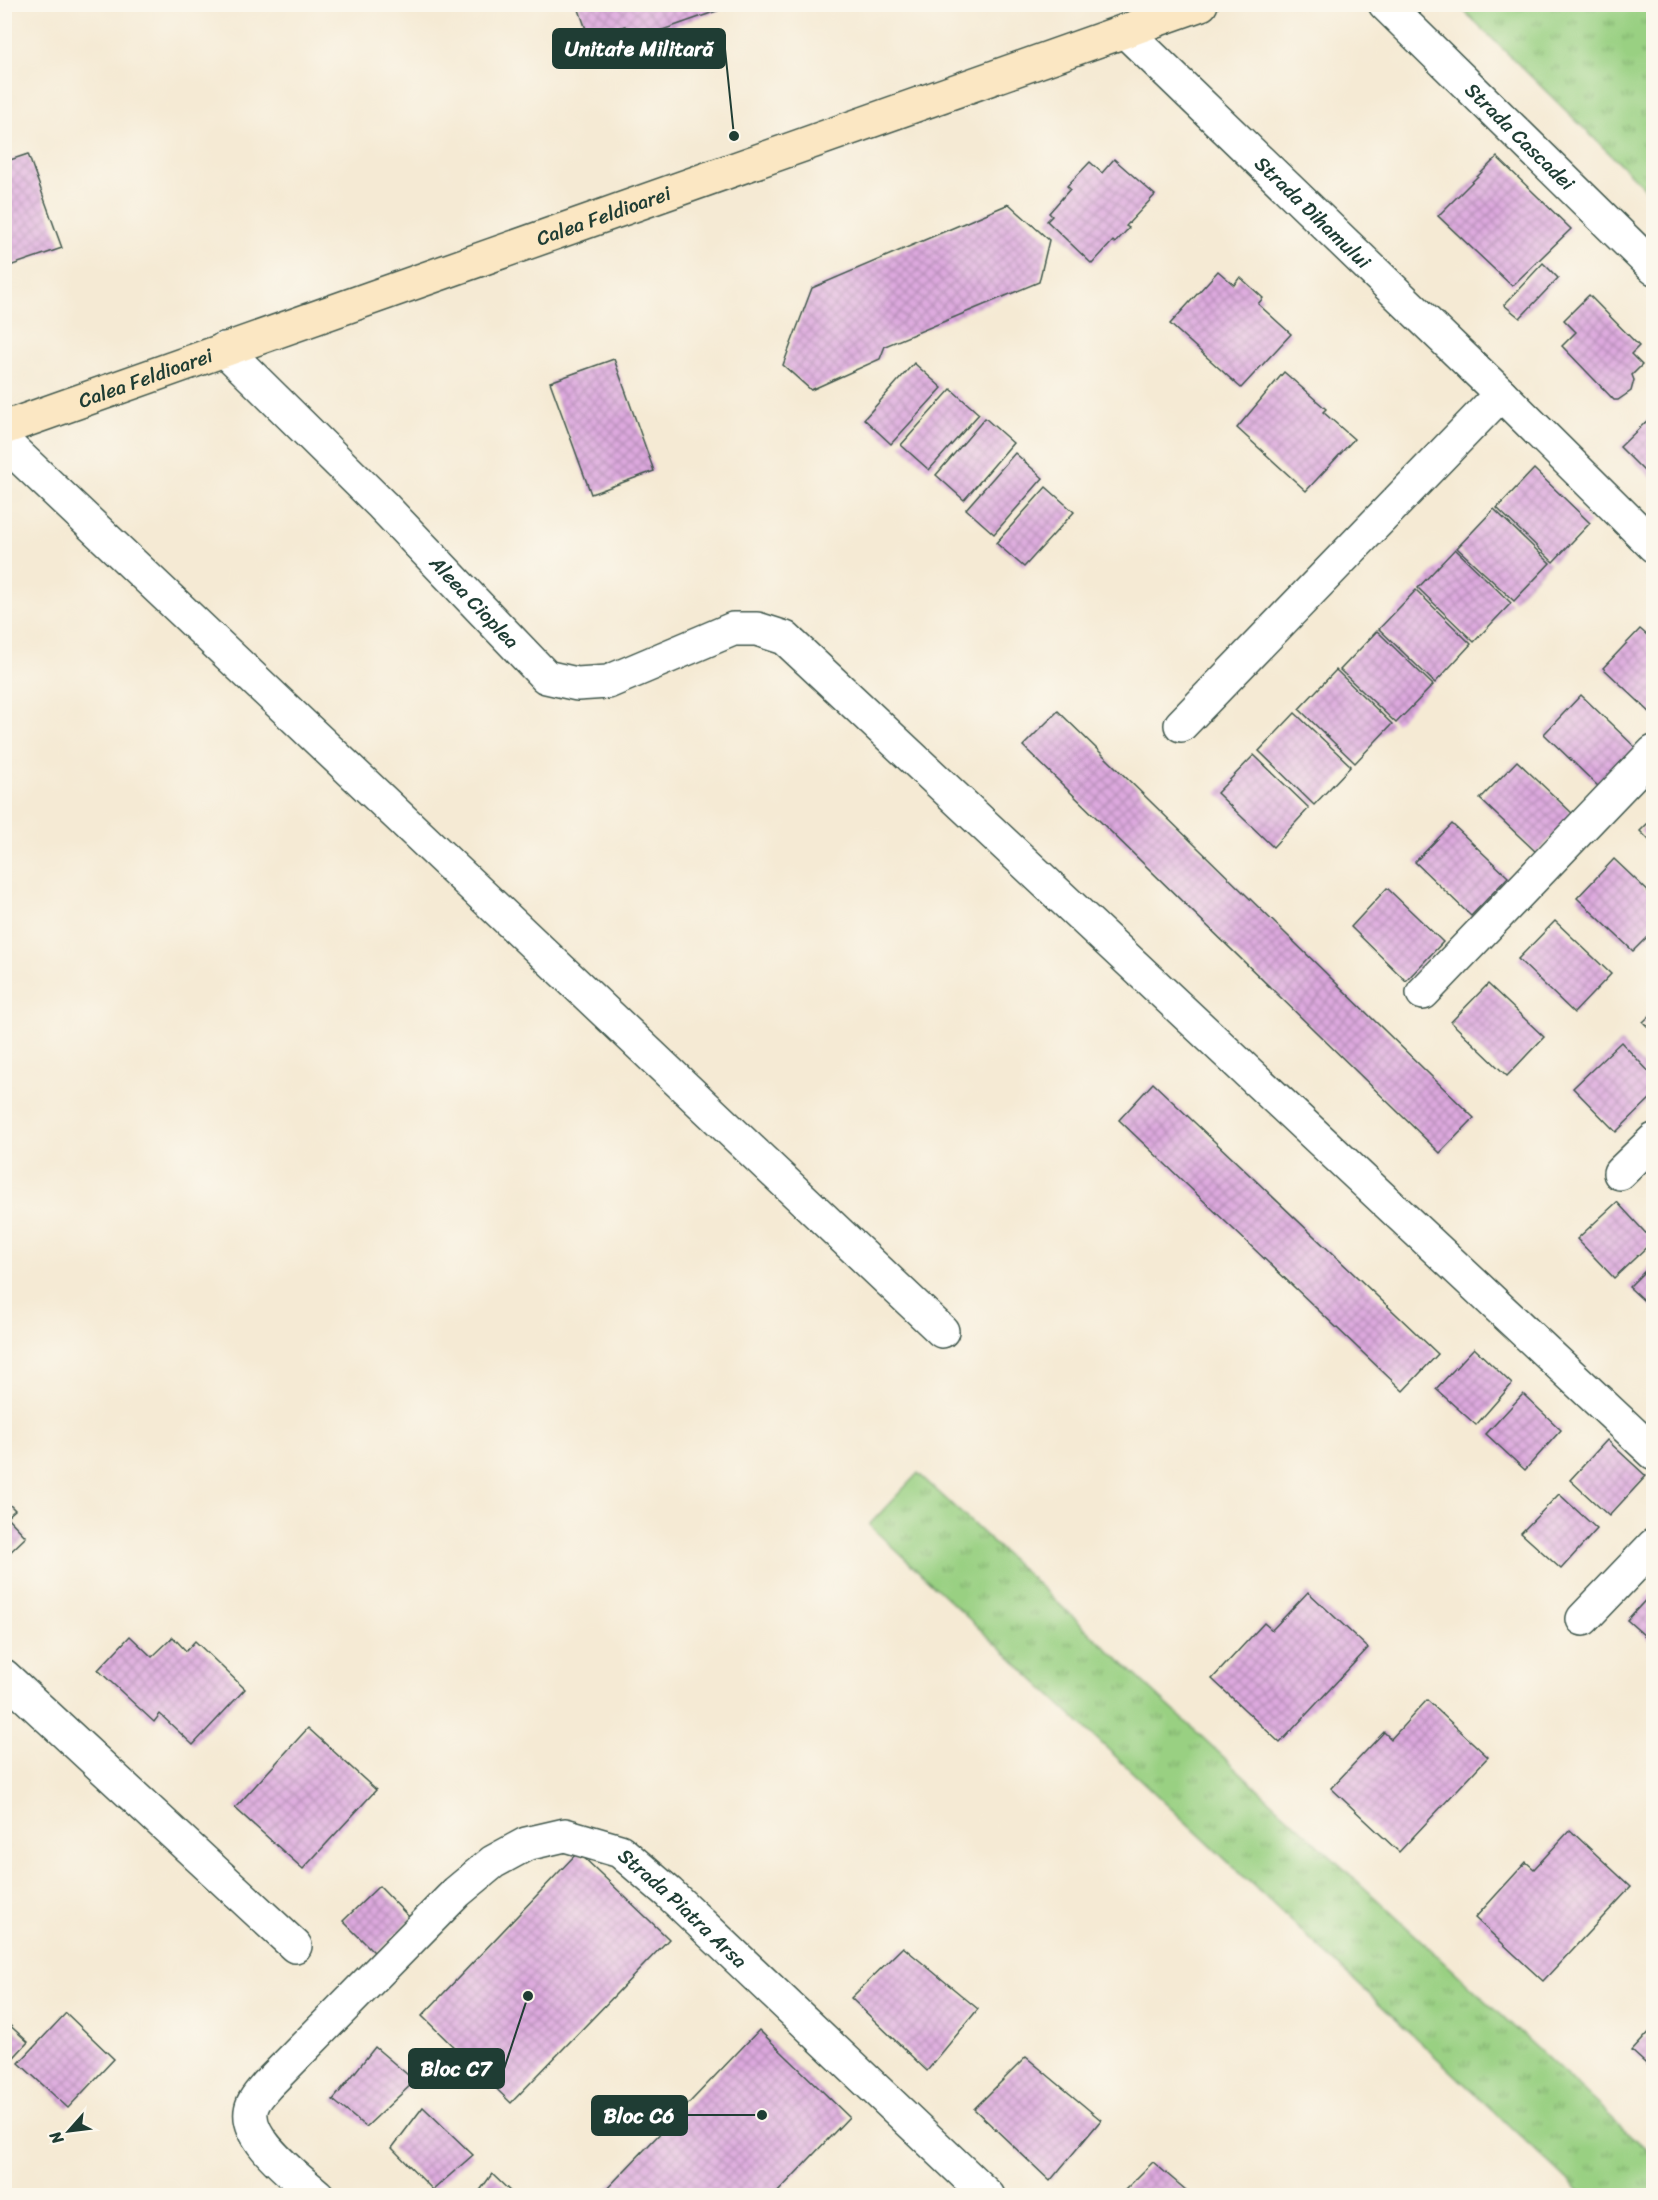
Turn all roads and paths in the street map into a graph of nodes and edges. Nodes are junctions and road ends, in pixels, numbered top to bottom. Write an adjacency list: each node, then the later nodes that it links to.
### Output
1 (1202, 4): 3 (main road, Calea Feldioarei)
2 (1385, 4): 4 (street, Strada Cascadei)
3 (1125, 31): 5 (main road, Calea Feldioarei); 6 (street, Strada Dihamului)
4 (1653, 268)
5 (224, 349): 7 (main road, Calea Feldioarei); 16 (street, Aleea Cioplea)
6 (1501, 394): 9 (street, Strada Dihamului); 10 (street)
7 (4, 428)
8 (4, 442): 15 (street)
9 (1653, 546)
10 (1181, 725)
11 (1653, 752): 12 (street)
12 (1423, 993)
13 (1653, 1140): 14 (street)
14 (1620, 1173)
15 (942, 1331)
16 (1653, 1453)
17 (1653, 1545): 18 (street)
18 (1583, 1619)
19 (4, 1676): 20 (street)
20 (295, 1946)
21 (318, 2196): 22 (street, Strada Piatra Arsa)
22 (988, 2196)

